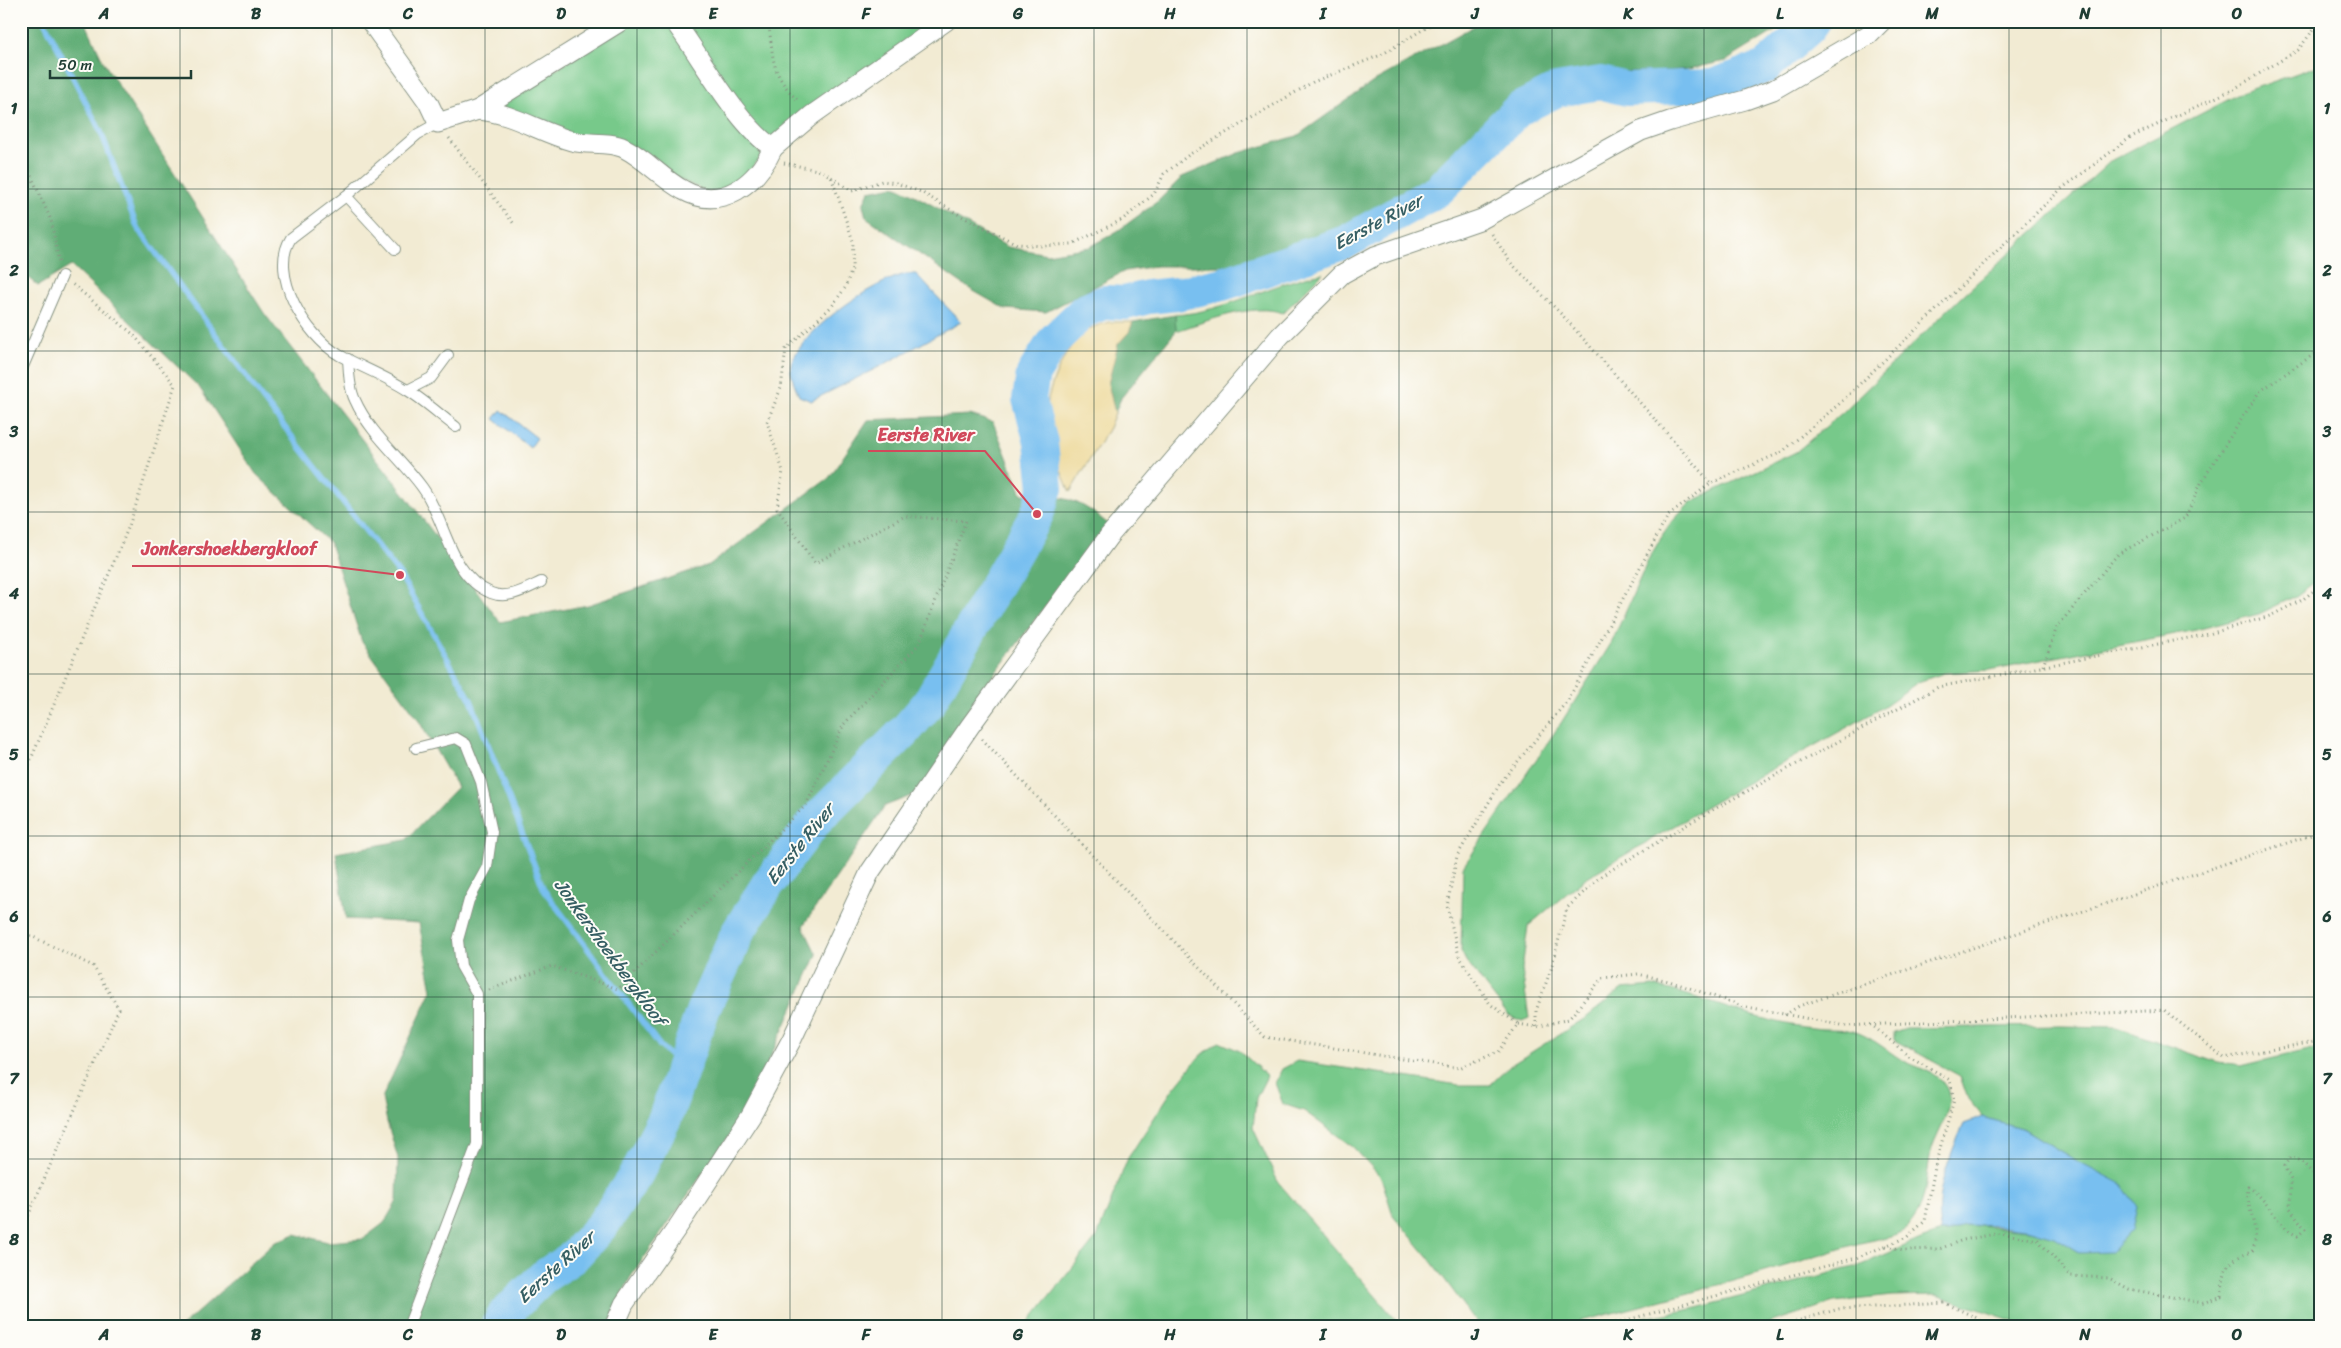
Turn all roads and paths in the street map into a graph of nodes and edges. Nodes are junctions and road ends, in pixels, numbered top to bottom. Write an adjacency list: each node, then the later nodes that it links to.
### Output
1 (370, 21): 12 (street)
2 (621, 21): 10 (street)
3 (674, 21): 14 (street)
4 (768, 21): 11 (path)
5 (946, 21): 11 (street)
6 (1437, 21): 15 (path)
7 (1882, 21): 17 (street)
8 (2314, 21): 9 (path)
9 (2318, 26): 27 (path)
10 (478, 110): 12 (street); 14 (street)
11 (812, 115): 14 (street)
12 (438, 123): 16 (lane); 18 (path)
13 (21, 153): 20 (path)
14 (769, 155): 15 (path)
15 (831, 176): 36 (path)
16 (346, 196): 19 (lane); 23 (lane)
17 (1482, 219): 27 (path); 31 (street)
18 (514, 224)
19 (395, 249)
20 (62, 276): 24 (lane); 33 (path)
21 (2320, 350): 30 (path)
22 (448, 355): 25 (lane)
23 (348, 359): 25 (lane); 28 (lane)
24 (21, 371)
25 (408, 390): 26 (lane)
26 (456, 427)
27 (1711, 482): 38 (path)
28 (541, 582)
29 (2320, 586): 30 (path)
30 (2043, 666): 40 (path)
31 (970, 726): 38 (path); 47 (street)
32 (416, 748): 36 (lane)
33 (21, 783)
34 (2320, 832): 37 (path)
35 (21, 931): 43 (path)
36 (476, 994): 46 (lane)
37 (1784, 1016): 39 (path); 40 (path)
38 (1518, 1024): 40 (path)
39 (1873, 1026): 41 (path); 44 (path)
40 (1536, 1027)
41 (2320, 1041)
42 (2320, 1182): 44 (path)
43 (21, 1232)
44 (1886, 1246): 45 (path)
45 (1612, 1325): 48 (path)
46 (408, 1327)
47 (614, 1327)
48 (1601, 1327)
49 (1776, 1327): 50 (path)
50 (1996, 1327)

